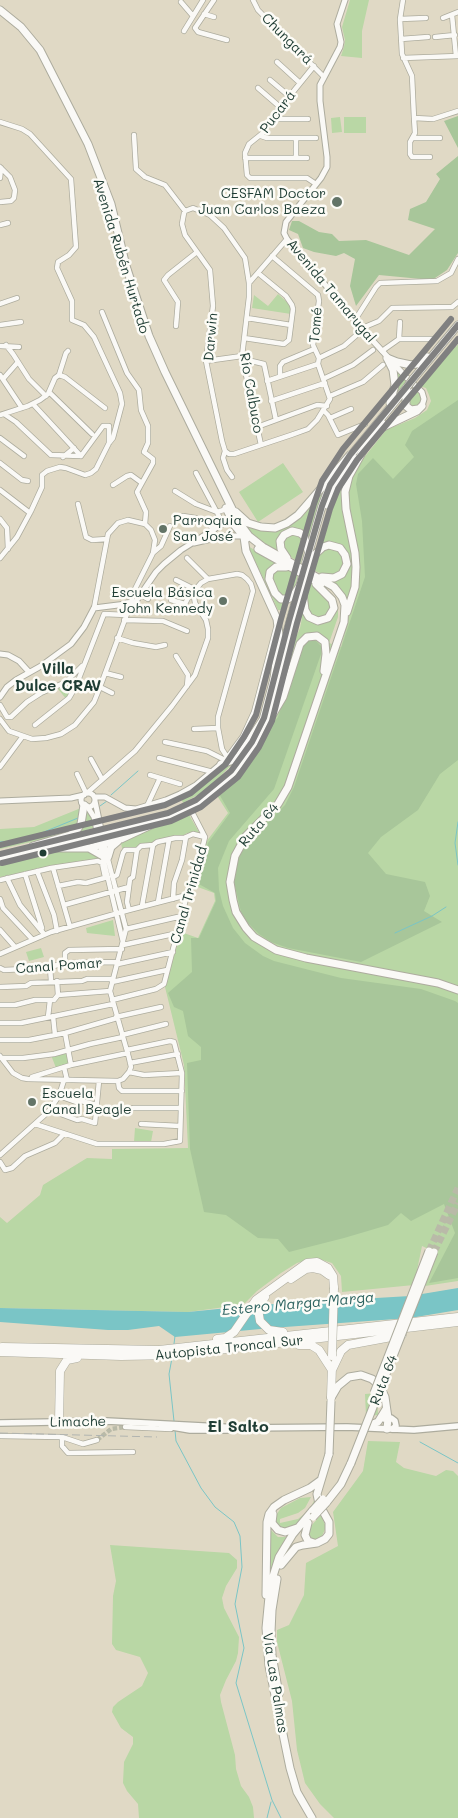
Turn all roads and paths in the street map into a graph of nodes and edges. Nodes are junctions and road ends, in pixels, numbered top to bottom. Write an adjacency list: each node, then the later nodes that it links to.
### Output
1 (203, 0): 11 (street)
2 (214, 0): 9 (street)
3 (253, 0): 26 (street, Chungará)
4 (344, 0): 27 (street, Avenida Tamarugal)
5 (403, 0): 15 (street)
6 (181, 2): 11 (street)
7 (0, 10): 135 (main road, Avenida Rubén Hurtado)
8 (458, 12): 16 (street)
9 (204, 14): 12 (street); 22 (street)
10 (0, 15): 135 (main road, Avenida Rubén Hurtado)
11 (193, 16): 17 (street)
12 (214, 17)
13 (426, 18): 15 (street)
14 (443, 18): 16 (street)
15 (400, 19): 21 (street)
16 (454, 19): 18 (street)
17 (184, 31)
18 (455, 35): 20 (street); 23 (street)
19 (428, 37): 21 (street)
20 (434, 37)
21 (401, 39): 24 (street)
22 (227, 40)
23 (457, 56): 24 (street)
24 (403, 58): 34 (street)
25 (277, 62): 29 (street)
26 (314, 66): 27 (street, Chungará); 29 (street, Pucará)
27 (323, 76): 50 (street, Avenida Tamarugal)
28 (270, 80): 31 (street)
29 (300, 83): 31 (street, Pucará)
30 (258, 88): 32 (street)
31 (289, 96): 32 (street, Pucará)
32 (280, 107): 35 (street, Pucará)
33 (458, 111): 34 (street)
34 (414, 118): 42 (street)
35 (271, 119): 36 (street); 39 (street, Pucará)
36 (308, 119)
37 (0, 122): 118 (street)
38 (134, 136): 52 (street)
39 (261, 136): 40 (street); 45 (street, Pucará)
40 (296, 138): 41 (street); 46 (street)
41 (316, 138)
42 (413, 138): 43 (street); 44 (street)
43 (440, 138)
44 (430, 157)
45 (245, 158): 46 (street); 50 (street)
46 (296, 158): 47 (street)
47 (307, 158)
48 (1, 168): 49 (street); 51 (street)
49 (0, 178)
50 (316, 184): 55 (street, Avenida Tamarugal)
51 (0, 202)
52 (185, 211): 56 (street, Darwin); 60 (street, Río Calbuco)
53 (8, 223): 54 (street)
54 (0, 225)
55 (287, 239): 57 (street); 66 (street, Avenida Tamarugal)
56 (197, 252): 71 (street); 89 (street, Darwin)
57 (272, 256): 59 (street); 82 (street, Tomé)
58 (458, 258): 66 (street)
59 (258, 273): 60 (street); 72 (street)
60 (249, 283): 65 (street, Río Calbuco)
61 (17, 298): 63 (street)
62 (458, 302): 73 (street)
63 (0, 304)
64 (102, 312): 130 (street)
65 (247, 318): 72 (street); 75 (street, Río Calbuco)
66 (355, 320): 73 (street, Avenida Tamarugal)
67 (22, 322): 69 (street)
68 (400, 322): 76 (street)
69 (0, 325)
70 (458, 325): 78 (main road)
71 (176, 326)
72 (291, 326): 75 (street)
73 (363, 330): 85 (street, Avenida Tamarugal); 87 (street)
74 (458, 332): 95 (main road)
75 (244, 338): 86 (street, Río Calbuco)
76 (399, 339): 77 (street); 85 (street)
77 (432, 339)
78 (446, 340): 88 (main road); 95 (main road)
79 (0, 346): 80 (street)
80 (6, 346): 81 (street); 90 (street)
81 (18, 347)
82 (314, 349): 87 (street, Tomé); 94 (street)
83 (373, 350): 98 (street)
84 (68, 351): 93 (street)
85 (382, 352): 88 (street, Avenida Tamarugal)
86 (243, 357): 89 (street); 97 (street); 113 (street, Río Calbuco)
87 (319, 358): 91 (street, Tomé)
88 (387, 358): 104 (street, Avenida Tamarugal); 114 (main road)
89 (206, 361): 121 (street, Darwin)
90 (18, 362): 96 (street); 100 (street)
91 (318, 364): 94 (street); 98 (street, Tomé)
92 (383, 365): 101 (street)
93 (58, 376): 100 (street); 106 (street)
94 (280, 376): 97 (street)
95 (415, 380): 99 (main road)
96 (2, 381): 105 (street)
97 (267, 381): 102 (street)
98 (324, 381): 101 (street, Tomé); 102 (street)
99 (409, 389): 104 (main road); 114 (main road)
100 (47, 394): 103 (street); 115 (street)
101 (330, 396): 107 (street)
102 (271, 401): 111 (street)
103 (33, 404): 105 (street); 120 (street)
104 (422, 406): 114 (main road)
105 (22, 408): 109 (street)
106 (105, 408)
107 (325, 408): 110 (street); 111 (street); 119 (street)
108 (352, 409): 110 (street)
109 (2, 414): 124 (street)
110 (330, 418): 112 (street)
111 (276, 420): 113 (street)
112 (364, 424)
113 (257, 427): 119 (street, Río Calbuco)
114 (374, 430): 117 (main road); 122 (main road)
115 (92, 434)
116 (0, 438): 123 (street)
117 (369, 440): 151 (main road); 164 (main road)
118 (109, 443): 125 (street); 137 (street)
119 (261, 445): 121 (street)
120 (74, 448): 124 (street); 125 (street)
121 (225, 450): 128 (street, Darwin)
122 (350, 455): 135 (main road); 151 (main road)
123 (24, 456)
124 (63, 456): 125 (street)
125 (81, 456)
126 (0, 463): 129 (street)
127 (196, 473): 136 (street)
128 (232, 477)
129 (28, 482)
130 (142, 483): 131 (street); 141 (street)
131 (113, 485)
132 (0, 490): 137 (street)
133 (175, 491): 136 (street)
134 (78, 504): 146 (street)
135 (229, 509): 136 (street); 143 (street); 144 (main road, Avenida Rubén Hurtado); 152 (main road, Avenida Rubén Hurtado)
136 (217, 512): 140 (street)
137 (30, 513): 147 (street)
138 (182, 516): 143 (street)
139 (0, 519): 147 (street)
140 (221, 520)
141 (146, 524): 146 (street); 148 (street)
142 (170, 526): 148 (street)
143 (214, 530): 145 (street)
144 (243, 536): 145 (street); 152 (main road, Avenida Rubén Hurtado); 163 (main road)
145 (206, 537): 158 (street)
146 (106, 539): 161 (street)
147 (8, 549): 149 (street)
148 (153, 553): 162 (street)
149 (0, 558)
150 (187, 558): 154 (street)
151 (310, 559): 152 (main road); 153 (main road); 153 (main road)
152 (290, 565): 153 (main road, Ruta 64); 157 (main road)
153 (307, 577): 157 (main road); 157 (main road); 164 (main road, Ruta 64); 171 (main road, Ruta 64)
154 (208, 579): 156 (street); 188 (street)
155 (176, 580): 156 (street)
156 (194, 589): 160 (street); 178 (street)
157 (301, 591): 175 (main road); 184 (main road)
158 (141, 595): 159 (street); 162 (street)
159 (148, 599)
160 (171, 600)
161 (94, 608): 162 (street); 172 (street)
162 (128, 608): 165 (street); 166 (street); 170 (street)
163 (278, 619): 175 (main road); 194 (street)
164 (344, 622): 262 (main road, Ruta 64)
165 (187, 631)
166 (117, 638): 167 (street); 173 (street)
167 (164, 645)
168 (0, 654): 172 (street)
169 (176, 656): 178 (street)
170 (85, 663): 176 (street); 182 (street)
171 (324, 671): 184 (main road); 264 (main road, Ruta 64)
172 (29, 672): 181 (street)
173 (105, 673): 174 (street); 179 (street)
174 (121, 677)
175 (274, 680): 184 (main road)
176 (76, 686): 179 (street); 185 (street)
177 (0, 687): 181 (street)
178 (187, 687): 200 (street)
179 (99, 689): 180 (street); 190 (street)
180 (112, 693)
181 (1, 695)
182 (0, 705)
183 (0, 719): 186 (street)
184 (265, 721): 194 (main road); 207 (main road); 209 (main road)
185 (35, 725)
186 (4, 726): 189 (street); 190 (street)
187 (194, 728): 188 (street)
188 (218, 728): 194 (street)
189 (0, 732)
190 (23, 736): 195 (street)
191 (165, 742): 194 (street)
192 (159, 758): 196 (street)
193 (91, 759): 200 (street)
194 (225, 760): 196 (street)
195 (0, 767)
196 (213, 772): 206 (street)
197 (77, 774): 202 (street)
198 (150, 774): 199 (street)
199 (160, 778): 201 (street); 206 (street)
200 (102, 779): 202 (street)
201 (180, 784)
202 (90, 795): 203 (street); 205 (street); 205 (street); 206 (street); 215 (street)
203 (71, 798): 204 (street); 205 (street)
204 (0, 801)
205 (84, 805): 215 (street); 217 (main road)
206 (148, 806)
207 (190, 808): 208 (main road); 212 (street, Canal Trinidad)
208 (180, 812): 209 (main road); 213 (main road)
209 (109, 830): 210 (main road, bridge)
210 (94, 834): 217 (main road); 218 (main road)
211 (186, 837): 212 (street); 214 (street); 235 (street)
212 (205, 837): 233 (street, Canal Trinidad)
213 (121, 839): 215 (main road); 222 (main road)
214 (169, 840): 216 (street); 236 (street)
215 (102, 844): 219 (main road); 222 (street)
216 (153, 845): 220 (street); 238 (street)
217 (33, 846): 221 (main road)
218 (46, 848): 219 (main road); 223 (main road)
219 (88, 848): 222 (main road)
220 (137, 850): 227 (street); 231 (street)
221 (0, 854)
222 (106, 857): 227 (street)
223 (0, 858)
224 (53, 868): 225 (street); 227 (street); 230 (street)
225 (37, 871): 226 (street); 245 (street)
226 (25, 874): 228 (street); 247 (street)
227 (109, 877): 230 (street); 232 (street)
228 (8, 878): 229 (street); 247 (street)
229 (0, 880)
230 (58, 886): 237 (street)
231 (129, 887): 232 (street); 239 (street)
232 (114, 892): 237 (street); 240 (street)
233 (187, 895): 235 (street); 241 (street, Canal Trinidad)
234 (0, 899): 248 (street)
235 (173, 899): 236 (street)
236 (158, 902): 238 (street)
237 (64, 904): 242 (street)
238 (142, 906): 239 (street)
239 (129, 910): 240 (street)
240 (120, 912): 242 (street); 243 (street); 250 (street)
241 (182, 916): 243 (street); 246 (street, Canal Trinidad)
242 (70, 927): 245 (street)
243 (126, 929): 250 (street)
244 (0, 930): 249 (street)
245 (57, 930): 247 (street)
246 (178, 933): 250 (street); 251 (street, Canal Trinidad)
247 (44, 934): 248 (street)
248 (32, 939): 249 (street)
249 (15, 946): 252 (street)
250 (123, 946): 253 (street); 254 (street)
251 (172, 952): 254 (street, Canal Pomar); 257 (street, Canal Trinidad)
252 (0, 954)
253 (65, 963): 254 (street, Canal Pomar); 255 (street, Canal Pomar)
254 (118, 963): 258 (street)
255 (50, 967): 256 (street, Canal Pomar); 259 (street)
256 (0, 968)
257 (167, 970): 258 (street); 267 (street, Canal Trinidad)
258 (113, 980): 260 (street); 263 (street)
259 (51, 981): 260 (street); 261 (street)
260 (58, 981): 265 (street)
261 (0, 987)
262 (458, 990)
263 (110, 991): 265 (street); 267 (street)
264 (458, 994)
265 (58, 995): 266 (street)
266 (50, 1000): 268 (street); 270 (street)
267 (112, 1002): 270 (street); 271 (street)
268 (0, 1005)
269 (161, 1007): 271 (street)
270 (51, 1016): 272 (street); 275 (street)
271 (117, 1018): 274 (street); 276 (street)
272 (0, 1023)
273 (166, 1024): 276 (street)
274 (65, 1033): 275 (street); 278 (street)
275 (55, 1035): 277 (street)
276 (122, 1036): 278 (street); 279 (street)
277 (0, 1040)
278 (68, 1050): 281 (street); 283 (street)
279 (128, 1052): 280 (street); 282 (street); 283 (street)
280 (178, 1054): 282 (street); 286 (street)
281 (1, 1057): 287 (street)
282 (130, 1063): 285 (street)
283 (71, 1065): 284 (street)
284 (64, 1067): 287 (street); 288 (street)
285 (129, 1072): 286 (street); 290 (street)
286 (182, 1073): 291 (street)
287 (28, 1079): 288 (street)
288 (66, 1080): 289 (street); 292 (street)
289 (99, 1081): 290 (street); 293 (street)
290 (118, 1081): 291 (street)
291 (182, 1091): 295 (street)
292 (59, 1096): 293 (street); 296 (street)
293 (97, 1105): 296 (street)
294 (133, 1108): 295 (street)
295 (180, 1108): 300 (street)
296 (49, 1111): 297 (street); 299 (street)
297 (35, 1124): 299 (street); 302 (street)
298 (140, 1124): 300 (street)
299 (42, 1126): 301 (street)
300 (180, 1126): 301 (street)
301 (64, 1134): 303 (street)
302 (0, 1155)
303 (0, 1162)
304 (432, 1252): 333 (main road, Ruta 64, bridge)
305 (334, 1285): 309 (highway); 311 (highway); 315 (highway, bridge)
306 (458, 1317): 309 (highway, Autopista Troncal Sur)
307 (458, 1322): 308 (highway, Autopista Troncal Sur)
308 (445, 1324): 311 (highway, Autopista Troncal Sur); 315 (highway)
309 (378, 1327): 311 (highway, Autopista Troncal Sur)
310 (0, 1347): 312 (highway, Autopista Troncal Sur)
311 (176, 1349): 312 (highway, Autopista Troncal Sur); 315 (highway)
312 (160, 1350): 314 (highway, Autopista Troncal Sur)
313 (0, 1352): 314 (highway, Autopista Troncal Sur)
314 (90, 1355): 320 (highway)
315 (332, 1370): 316 (highway)
316 (331, 1399): 317 (main road); 332 (main road, bridge)
317 (386, 1406): 318 (main road); 319 (main road)
318 (388, 1418): 319 (main road); 327 (main road)
319 (380, 1421): 325 (main road)
320 (59, 1422): 321 (main road, Limache); 324 (main road, Limache)
321 (0, 1423)
322 (458, 1426): 327 (main road, Limache)
323 (125, 1427): 324 (street, Limache)
324 (170, 1427): 326 (main road, Limache)
325 (365, 1427): 326 (main road, Limache); 327 (main road, Limache)
326 (298, 1428): 327 (main road, Limache)
327 (389, 1429)
328 (0, 1436): 329 (street, Limache)
329 (62, 1437): 330 (street, Limache); 331 (street)
330 (97, 1440)
331 (133, 1452)
332 (321, 1480): 333 (main road); 339 (main road)
333 (321, 1497): 334 (main road, Vía Las Palmas, bridge); 336 (main road); 337 (main road)
334 (313, 1514): 335 (main road, Vía Las Palmas); 336 (main road, Vía Las Palmas)
335 (308, 1523): 337 (main road); 338 (main road, Vía Las Palmas)
336 (297, 1528): 339 (main road, Vía Las Palmas)
337 (319, 1543): 338 (main road)
338 (281, 1565): 341 (main road, Vía Las Palmas)
339 (266, 1615): 340 (main road, Vía Las Palmas)
340 (312, 1818)
341 (317, 1818)

